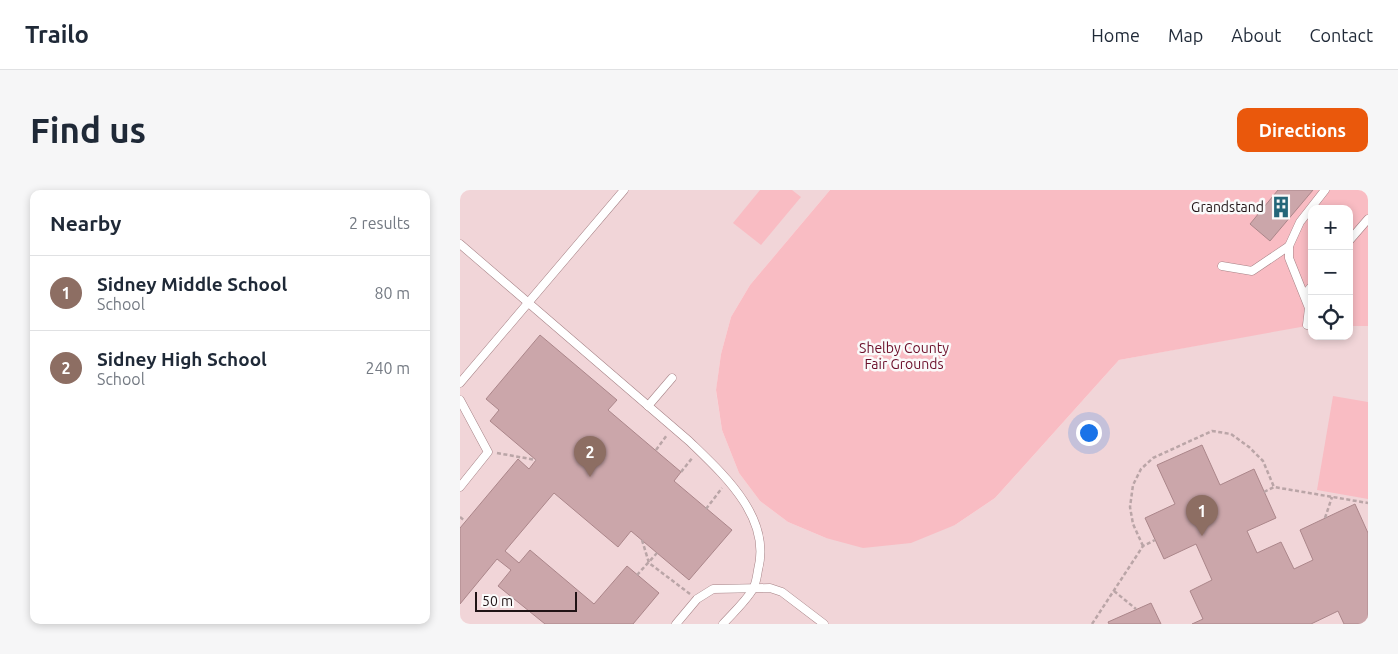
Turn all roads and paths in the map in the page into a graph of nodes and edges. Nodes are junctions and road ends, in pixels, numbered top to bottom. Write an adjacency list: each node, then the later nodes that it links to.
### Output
1 (624, 190): 10 (lane)
2 (1325, 190): 6 (lane)
3 (1368, 219): 4 (lane)
4 (1353, 236)
5 (460, 244): 10 (lane)
6 (1289, 246): 7 (lane); 9 (lane)
7 (1222, 266)
8 (1308, 290): 9 (lane)
9 (1304, 294): 11 (lane)
10 (528, 302): 13 (lane); 15 (lane)
11 (1307, 325)
12 (672, 378): 15 (lane)
13 (460, 383)
14 (460, 400): 19 (lane)
15 (648, 406): 16 (lane)
16 (673, 428): 17 (path); 18 (lane)
17 (656, 450)
18 (698, 450): 21 (path); 22 (lane)
19 (488, 452): 20 (path); 23 (lane)
20 (536, 460)
21 (681, 472)
22 (728, 480): 28 (path); 38 (lane)
23 (460, 487)
24 (1274, 487): 25 (path); 26 (path); 34 (path)
25 (1264, 492)
26 (1332, 497): 27 (path); 30 (path)
27 (1368, 504)
28 (706, 509)
29 (460, 517): 31 (path)
30 (1325, 518)
31 (465, 522)
32 (642, 540): 36 (path)
33 (1155, 540): 34 (path)
34 (1143, 546): 39 (path)
35 (657, 553): 36 (path)
36 (649, 563): 37 (path); 40 (path)
37 (637, 575)
38 (754, 588): 40 (lane); 43 (lane); 44 (lane)
39 (1114, 591): 41 (path); 45 (path)
40 (697, 599): 42 (lane)
41 (1136, 609)
42 (676, 624)
43 (723, 624)
44 (824, 624)
45 (1092, 624)

